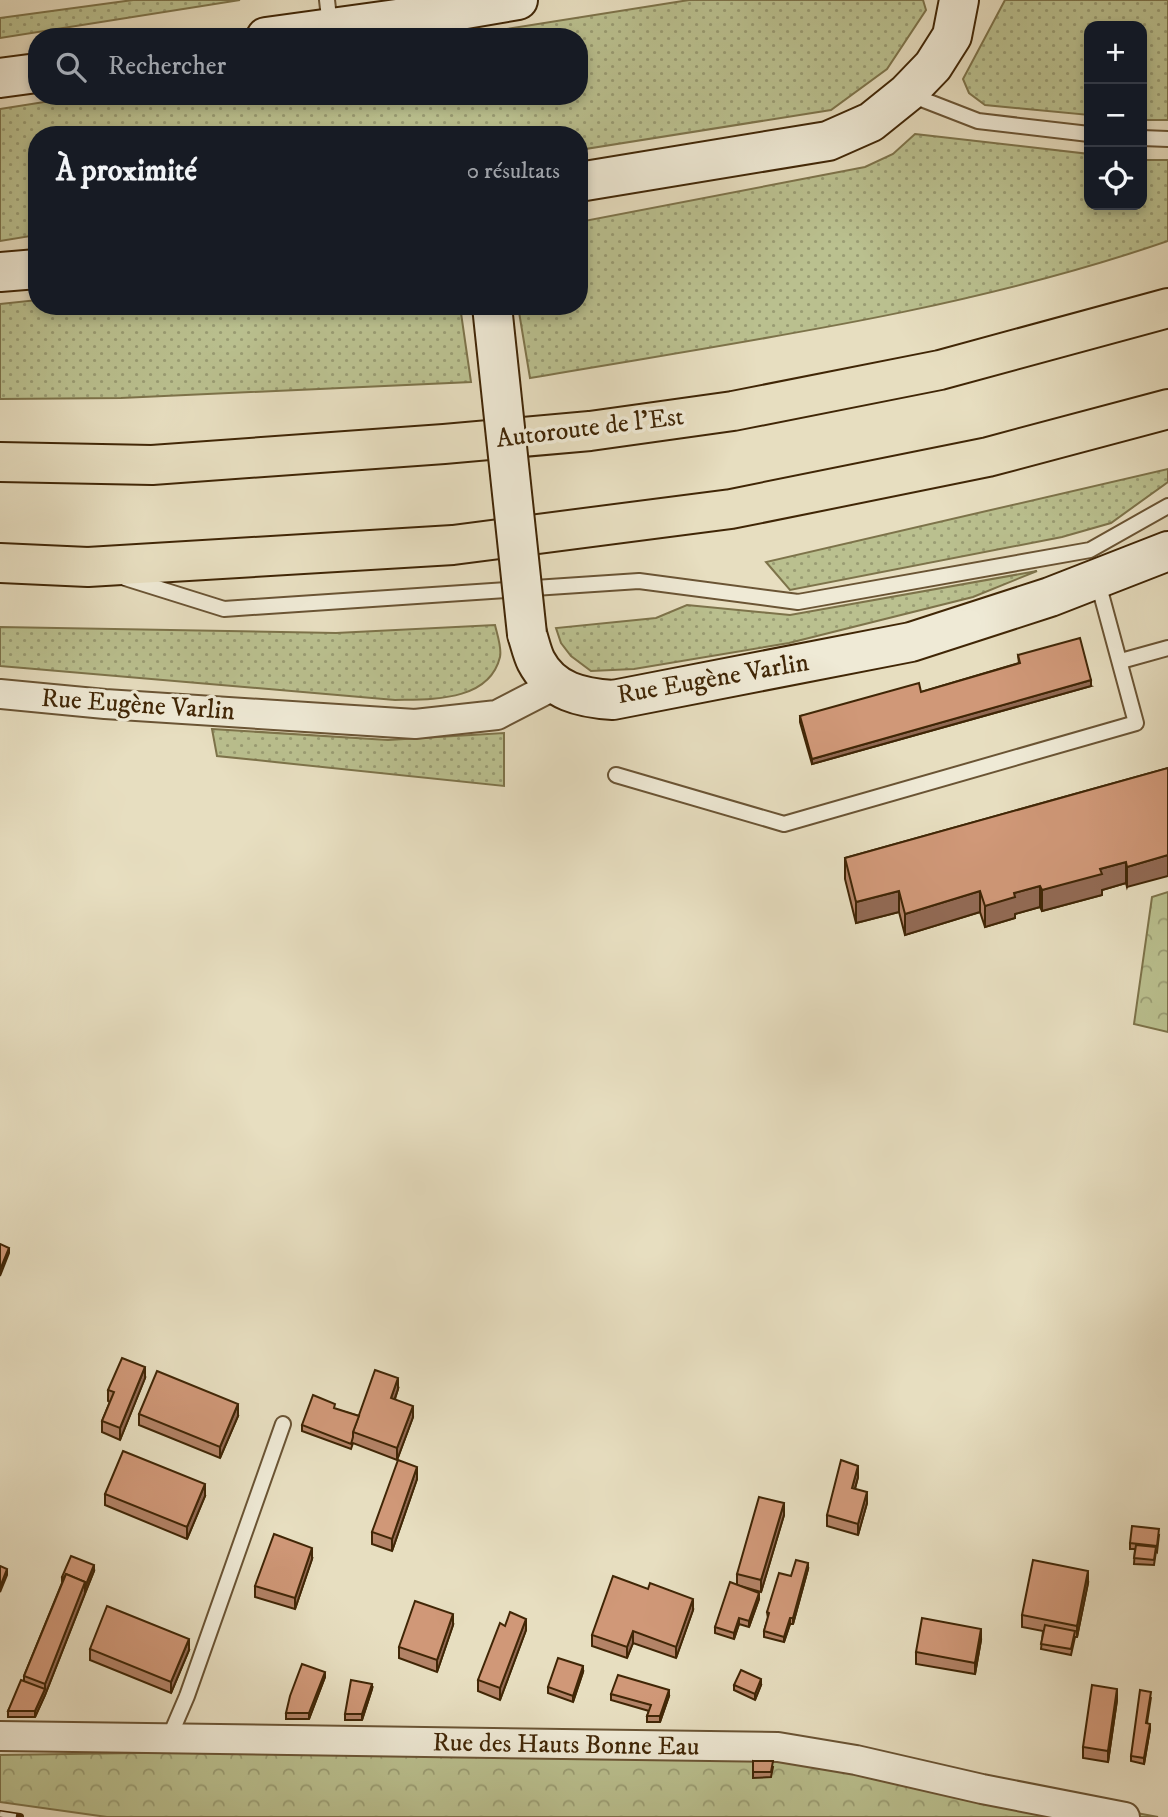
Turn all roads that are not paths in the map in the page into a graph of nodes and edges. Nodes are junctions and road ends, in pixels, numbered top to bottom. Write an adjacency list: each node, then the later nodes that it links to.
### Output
1 (518, 0): 3 (main road)
2 (959, 0): 7 (main road)
3 (328, 13): 4 (main road)
4 (289, 28)
5 (28, 75): 6 (main road)
6 (0, 78)
7 (907, 93): 8 (lane); 11 (main road)
8 (1084, 133)
9 (1147, 138): 10 (lane)
10 (1168, 139)
11 (588, 181)
12 (28, 270): 13 (main road)
13 (0, 272)
14 (1168, 309): 17 (highway, Autoroute de l’Est)
15 (493, 315): 25 (main road, bridge)
16 (1168, 409): 22 (highway)
17 (0, 462)
18 (1168, 506): 21 (lane)
19 (1168, 551): 21 (main road, Rue Eugène Varlin)
20 (0, 564): 22 (highway)
21 (1093, 565): 22 (lane); 24 (lane); 25 (main road, Rue Eugène Varlin)
22 (88, 567)
23 (1168, 648): 24 (lane)
24 (1121, 660): 27 (lane)
25 (555, 684): 26 (street, Rue Eugène Varlin)
26 (0, 694)
27 (617, 775)
28 (283, 1424): 30 (lane)
29 (0, 1736): 30 (street, Rue des Hauts Bonne Eau)
30 (169, 1738): 31 (street, Rue des Hauts Bonne Eau)
31 (1125, 1817)

